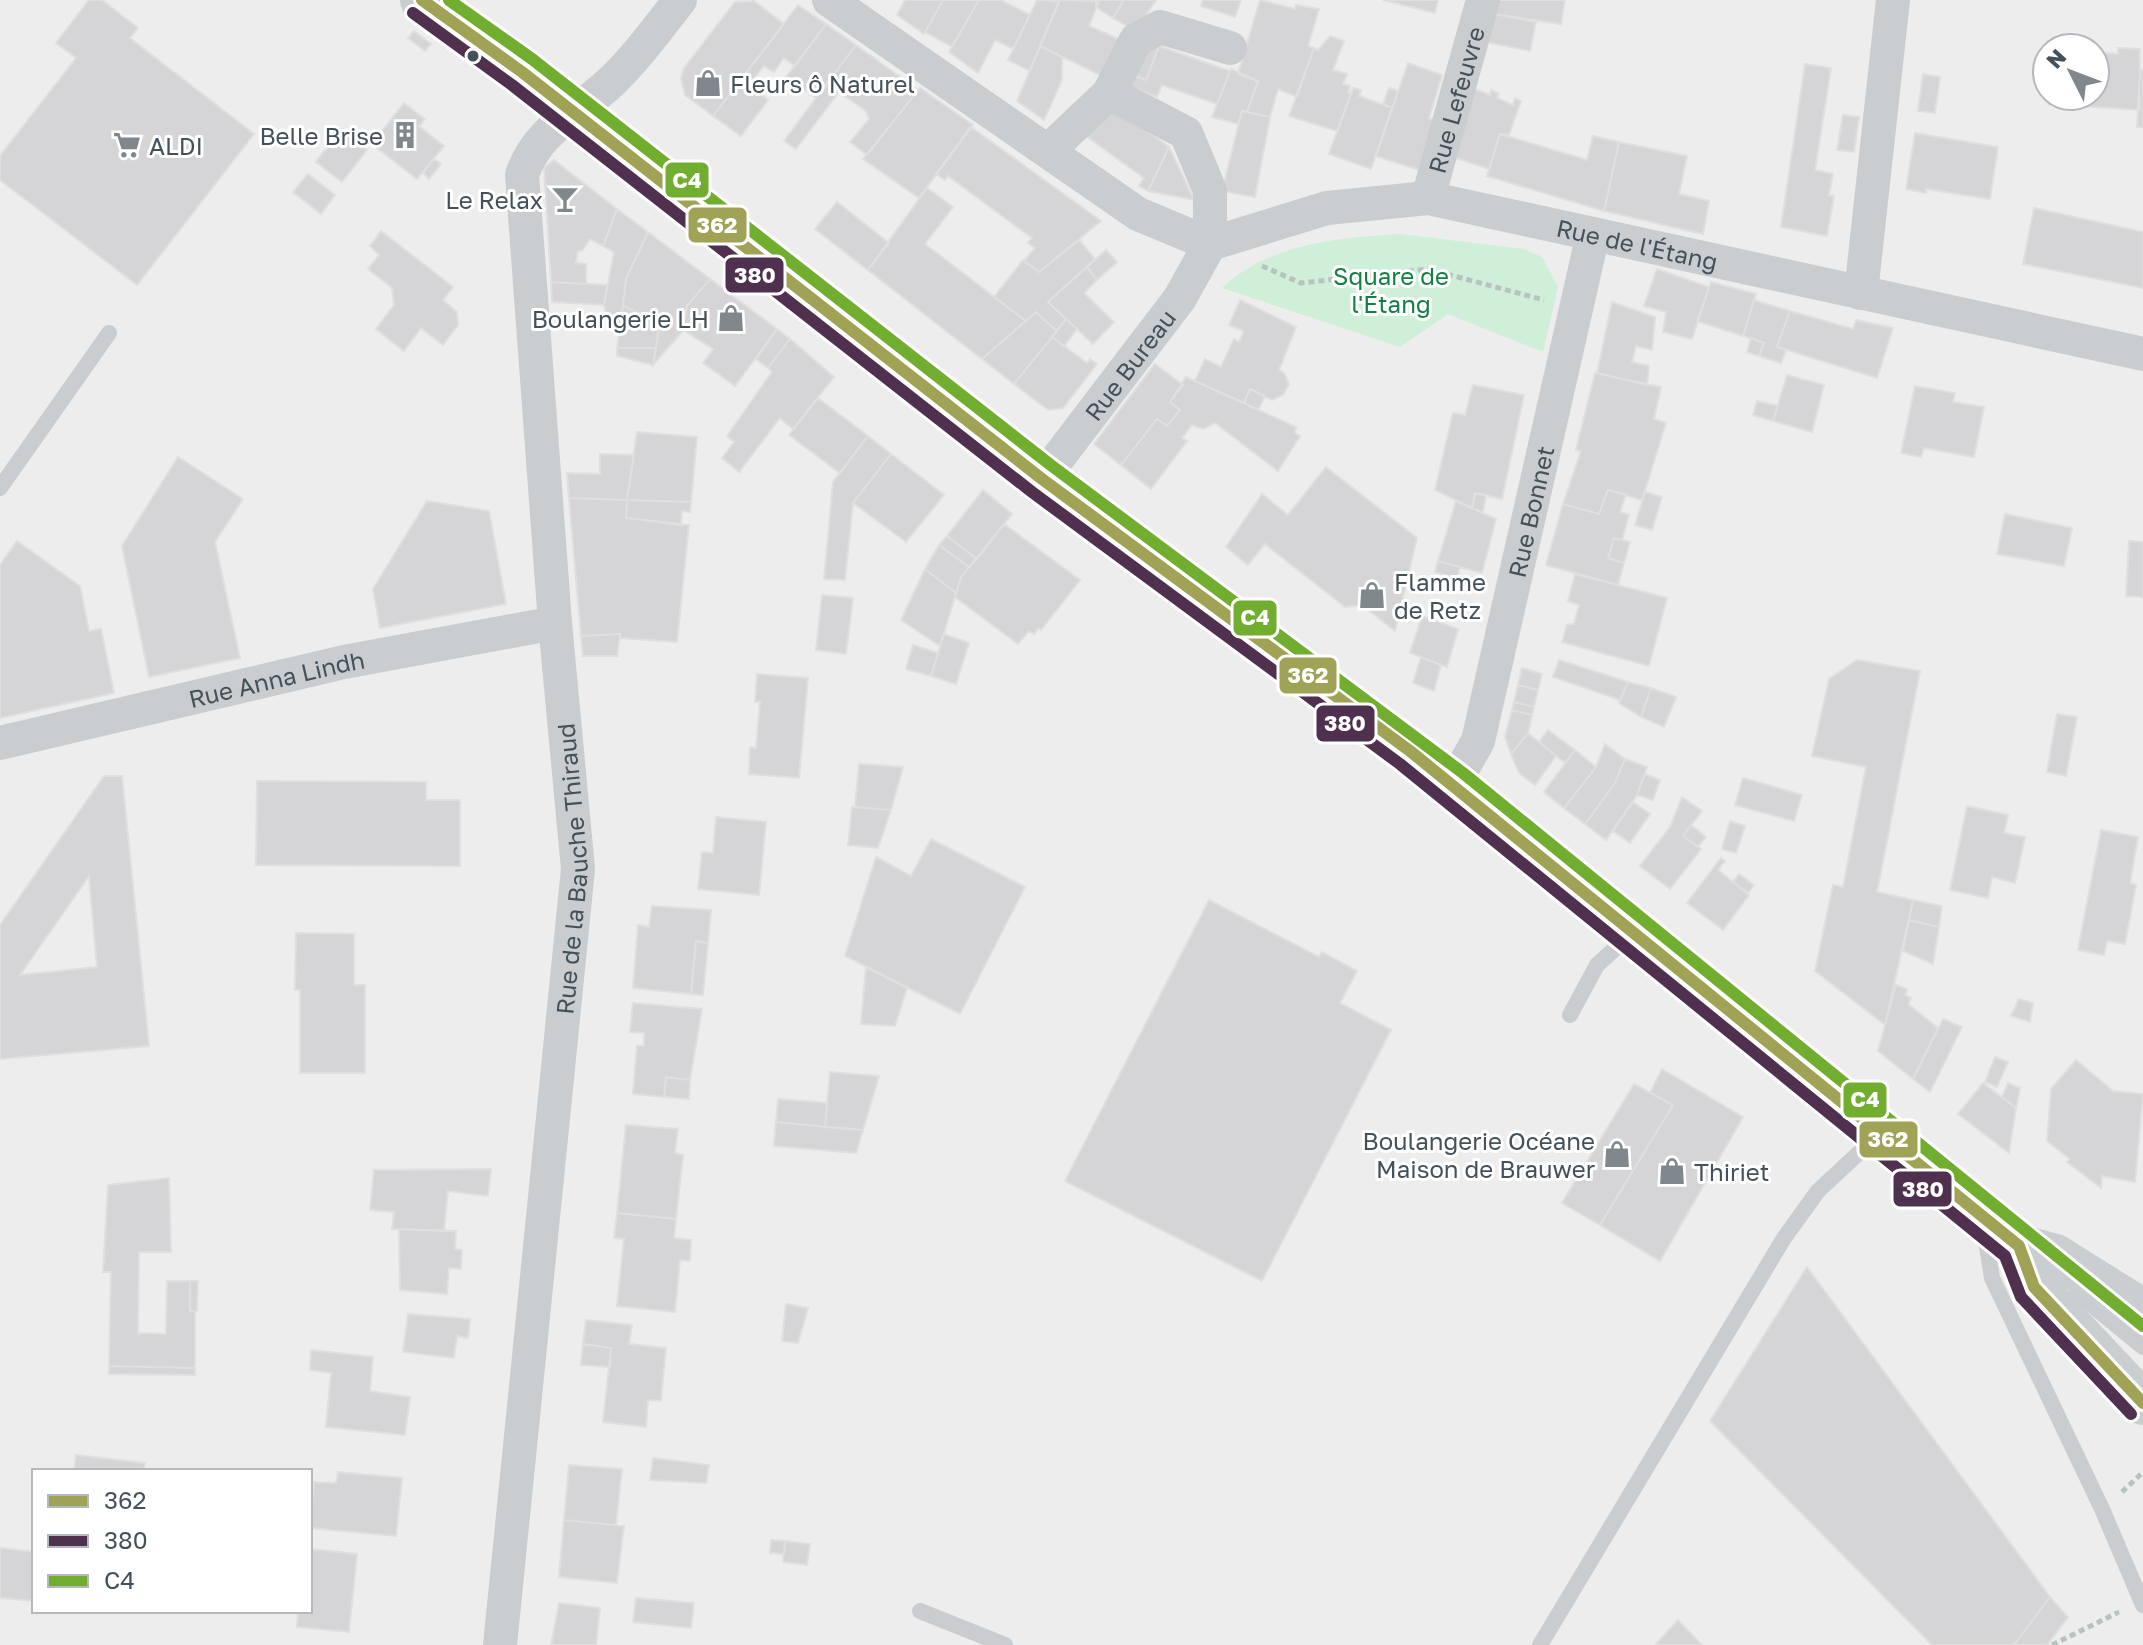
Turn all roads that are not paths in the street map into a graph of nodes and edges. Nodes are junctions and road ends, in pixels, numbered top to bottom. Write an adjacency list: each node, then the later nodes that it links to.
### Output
1 (422, 0): 8 (main road)
2 (680, 0): 8 (street, Rue de la Bauche Thiraud)
3 (829, 0): 9 (street)
4 (1483, 0): 10 (street, Rue Lefeuvre)
5 (1893, 0): 13 (street)
6 (1230, 48): 7 (street)
7 (1109, 93): 9 (street); 12 (street)
8 (574, 113): 16 (main road); 18 (street, Rue de la Bauche Thiraud)
9 (1049, 150): 12 (street)
10 (1428, 198): 11 (street, Rue de l'Étang); 12 (street, Rue de l'Étang)
11 (1593, 234): 13 (street, Rue de l'Étang); 20 (street, Rue Bonnet)
12 (1210, 244): 16 (street, Rue Bureau)
13 (1861, 293): 15 (street, Rue de l'Étang)
14 (109, 333): 17 (lane)
15 (2143, 354)
16 (1042, 479): 20 (main road)
17 (0, 488)
18 (555, 623): 19 (street, Rue Anna Lindh); 31 (street, Rue de la Bauche Thiraud)
19 (0, 743)
20 (1453, 785): 21 (main road)
21 (1634, 932): 22 (lane); 23 (main road)
22 (1570, 1015)
23 (1880, 1133): 24 (main road); 33 (lane)
24 (1981, 1215): 25 (main road); 29 (lane)
25 (2019, 1246): 26 (main road); 27 (lane); 28 (main road)
26 (2143, 1311)
27 (2143, 1347)
28 (2143, 1403)
29 (2143, 1605)
30 (920, 1611): 32 (lane)
31 (500, 1645)
32 (1005, 1645)
33 (1540, 1645)

